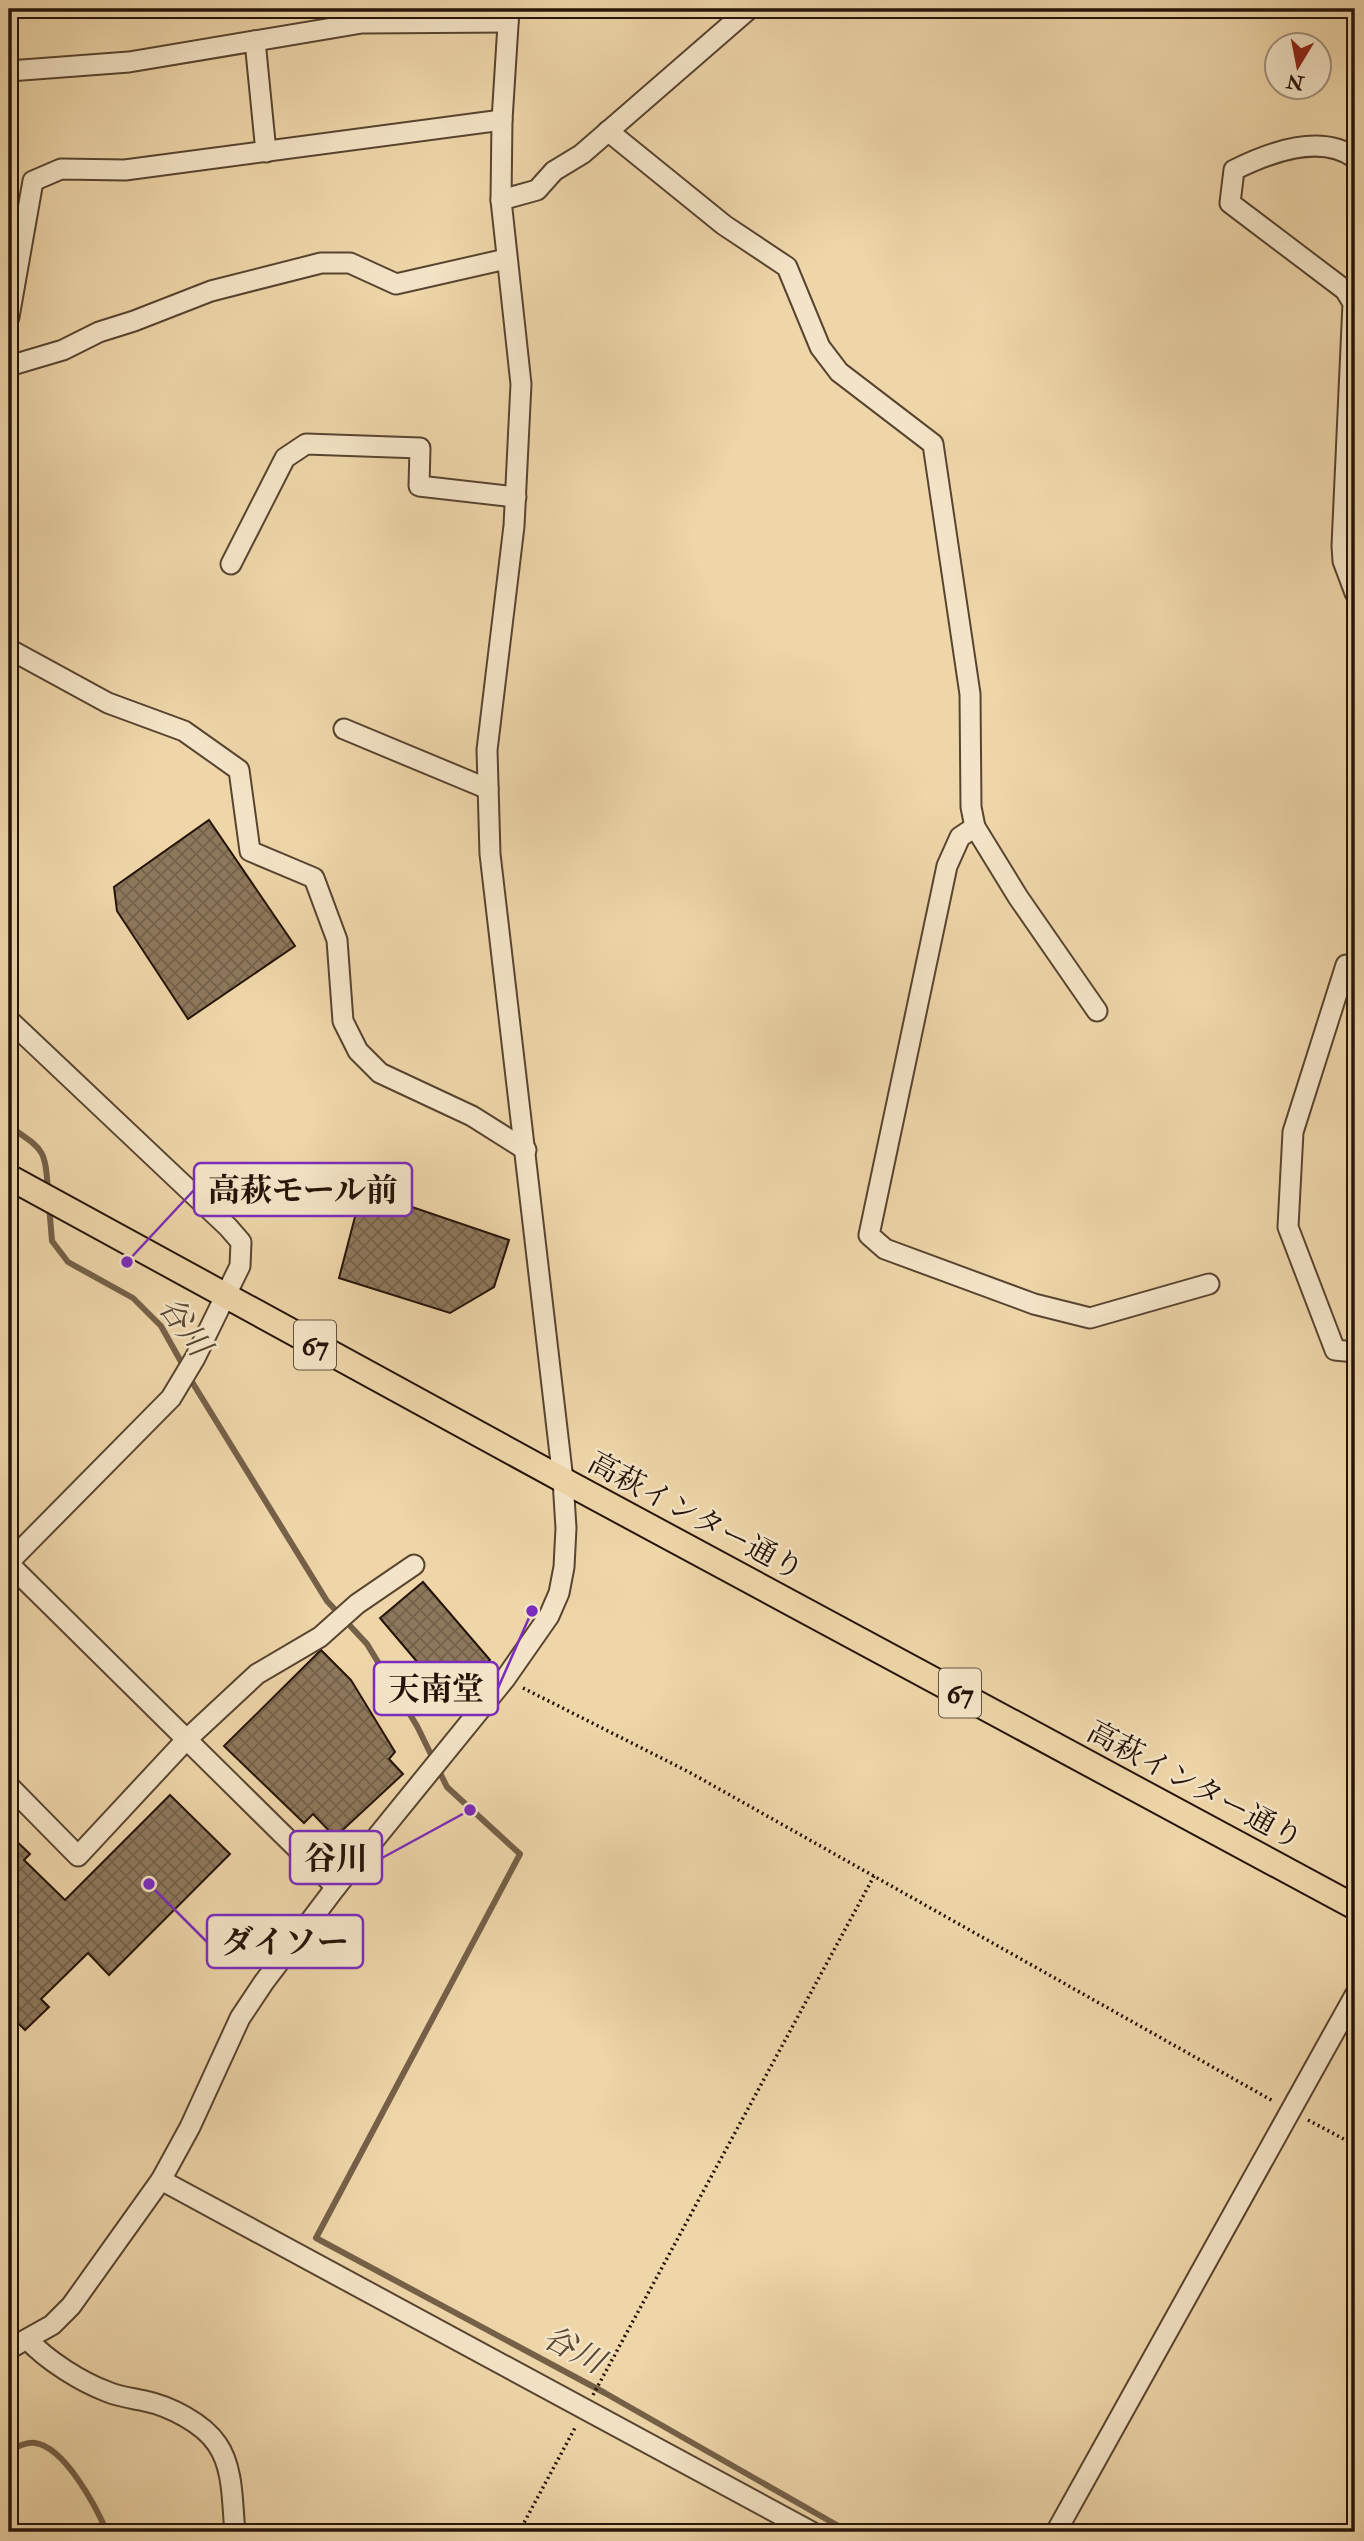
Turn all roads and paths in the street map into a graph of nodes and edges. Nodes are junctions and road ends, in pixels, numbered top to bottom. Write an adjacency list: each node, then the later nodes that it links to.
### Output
1 (749, 9): 6 (street)
2 (508, 15): 3 (street); 5 (street)
3 (255, 41): 4 (street); 7 (street)
4 (9, 71)
5 (502, 120): 7 (street); 9 (street)
6 (608, 131): 9 (street); 21 (street)
7 (266, 152): 12 (street)
8 (1355, 158): 11 (street)
9 (501, 201): 10 (street)
10 (506, 260): 13 (street); 15 (street)
11 (1354, 302): 14 (street)
12 (9, 317)
13 (9, 366)
14 (1351, 448): 17 (street)
15 (516, 497): 16 (street); 20 (street)
16 (231, 564)
17 (1355, 593)
18 (9, 649): 25 (street)
19 (344, 729): 20 (street)
20 (488, 789): 25 (street)
21 (975, 827): 23 (street); 27 (street)
22 (1355, 966): 29 (street)
23 (1097, 1011)
24 (9, 1020): 28 (street)
25 (526, 1150): 30 (street)
26 (9, 1177): 28 (main road, 高萩インター通り / 67)
27 (1209, 1284)
28 (225, 1296): 30 (main road, 高萩インター通り / 67); 31 (street)
29 (1355, 1352)
30 (563, 1480): 33 (street); 38 (main road, 高萩インター通り / 67)
31 (9, 1563): 34 (street)
32 (414, 1565): 34 (street)
33 (505, 1679): 36 (path); 37 (street)
34 (186, 1740): 35 (street); 37 (street)
35 (9, 1786)
36 (874, 1876): 40 (path); 45 (path)
37 (336, 1887): 42 (street)
38 (1355, 1907)
39 (1355, 1995): 40 (street)
40 (1290, 2110): 41 (path); 49 (street)
41 (1355, 2145)
42 (161, 2180): 43 (street); 45 (street)
43 (28, 2340): 44 (street); 46 (street)
44 (9, 2349)
45 (585, 2410): 47 (path); 48 (street)
46 (235, 2532)
47 (519, 2532)
48 (812, 2532)
49 (1056, 2532)

